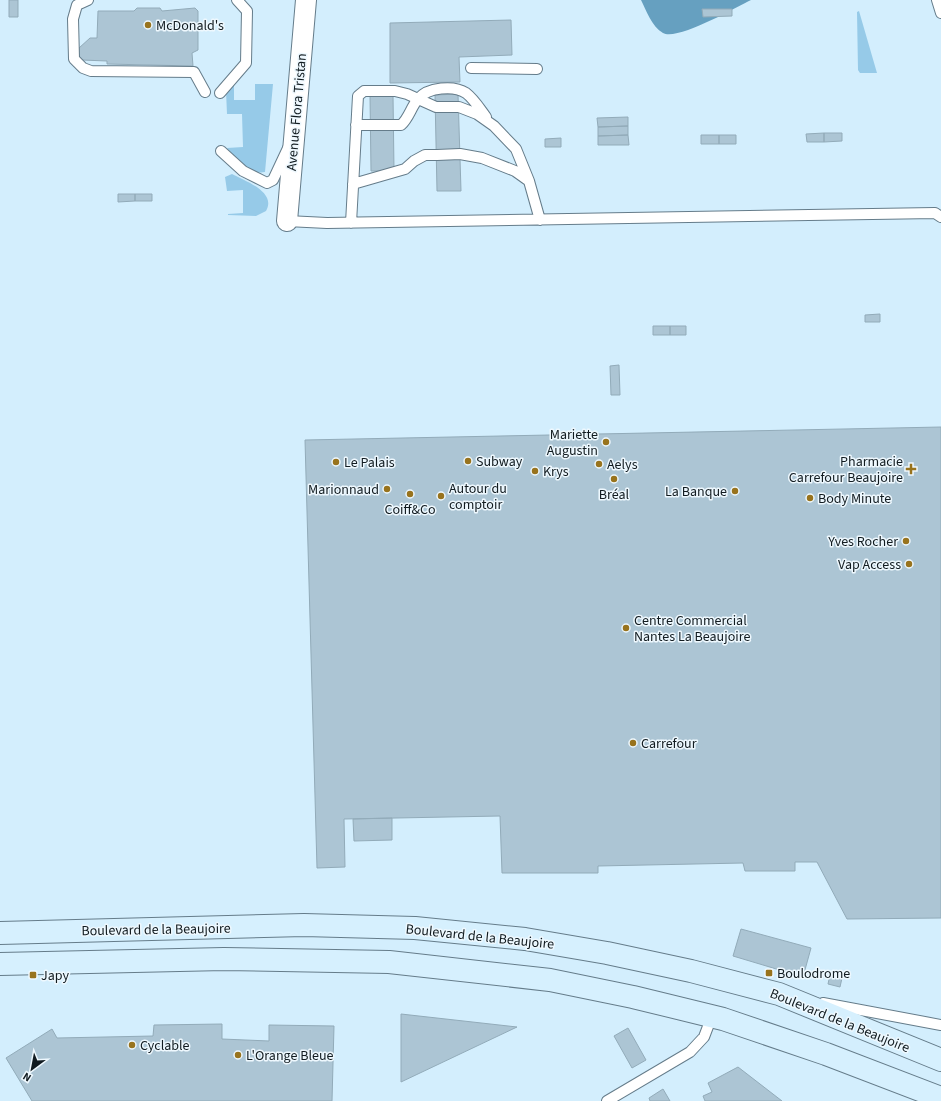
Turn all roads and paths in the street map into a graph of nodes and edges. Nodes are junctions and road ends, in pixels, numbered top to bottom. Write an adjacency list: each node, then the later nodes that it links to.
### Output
1 (88, 0): 8 (lane)
2 (237, 0): 9 (lane)
3 (938, 0): 5 (lane)
4 (305, 1): 13 (street, Avenue Flora Tristan)
5 (941, 13)
6 (471, 68): 7 (lane)
7 (537, 69)
8 (205, 92)
9 (220, 93)
10 (418, 99): 11 (lane); 11 (lane); 12 (lane); 12 (lane)
11 (356, 125): 16 (lane)
12 (494, 126): 15 (lane)
13 (294, 136): 14 (lane); 19 (street, Avenue Flora Tristan)
14 (221, 151)
15 (528, 181): 16 (lane); 18 (lane)
16 (353, 184): 20 (lane)
17 (941, 217): 18 (lane)
18 (540, 220): 20 (lane)
19 (287, 221): 20 (lane)
20 (351, 223)
21 (0, 933): 23 (main road, Boulevard de la Beaujoire)
22 (0, 964): 24 (main road)
23 (779, 994): 25 (lane); 26 (main road, Boulevard de la Beaujoire)
24 (712, 1016): 27 (main road); 28 (lane)
25 (941, 1025)
26 (941, 1060)
27 (941, 1098)
28 (608, 1101)

